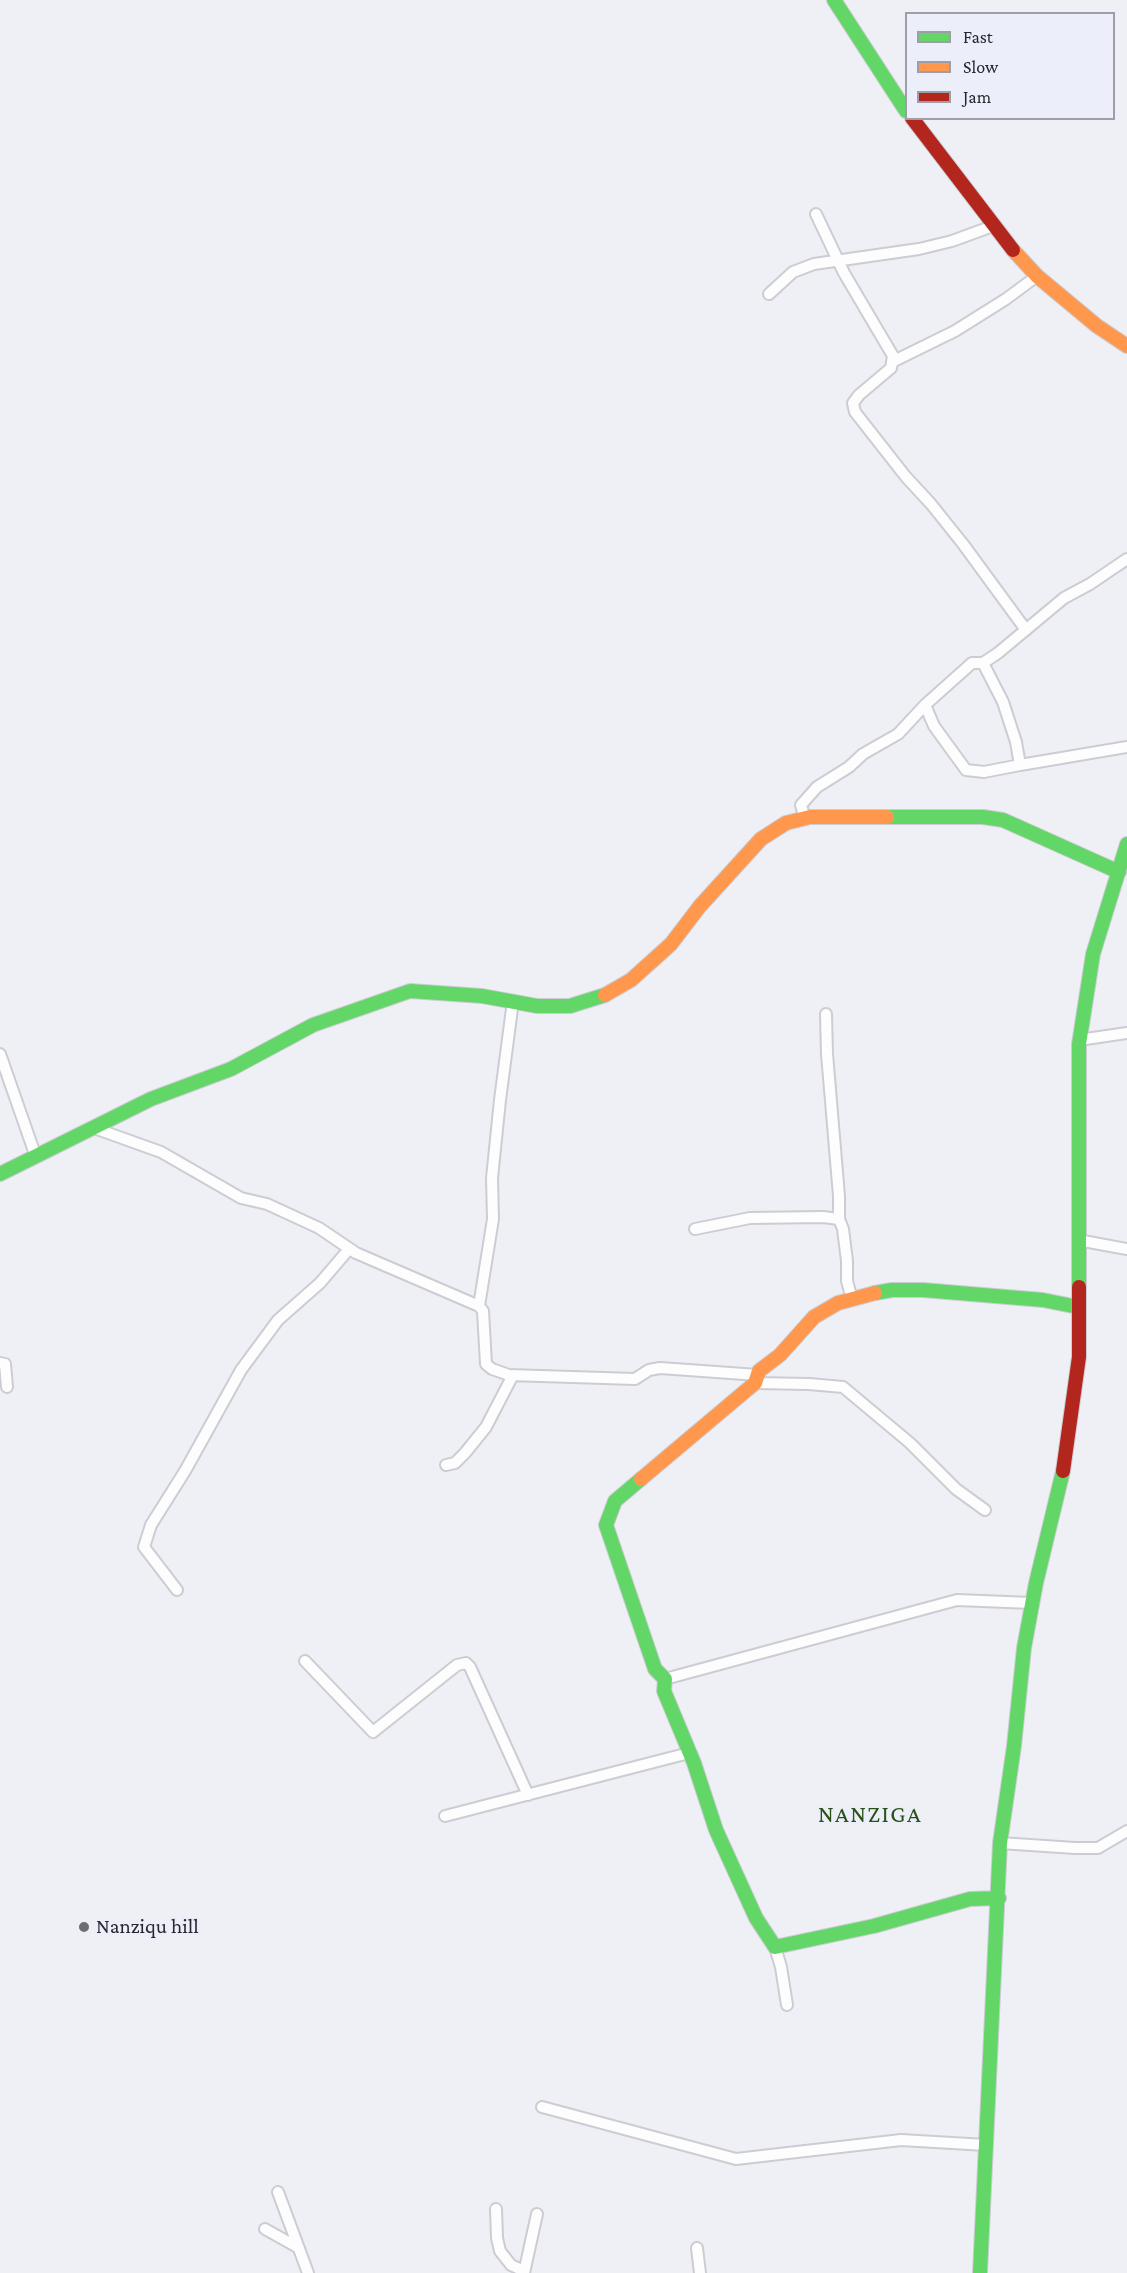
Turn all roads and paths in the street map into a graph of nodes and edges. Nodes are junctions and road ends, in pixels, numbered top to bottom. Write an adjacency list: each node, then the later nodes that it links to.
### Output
1 (834, 0): 2 (street)
2 (905, 109)
3 (914, 120): 5 (street)
4 (816, 214): 6 (street)
5 (993, 226): 6 (street); 7 (street)
6 (839, 261): 8 (street); 10 (street)
7 (1037, 276): 9 (street); 10 (street)
8 (769, 294)
9 (1127, 346)
10 (892, 362): 12 (street)
11 (1127, 559): 12 (street)
12 (1026, 630): 13 (street)
13 (983, 663): 14 (street); 16 (street)
14 (925, 705): 16 (street); 17 (street)
15 (1127, 747): 16 (street)
16 (1020, 765)
17 (805, 819): 19 (street); 20 (street)
18 (1127, 844): 19 (street)
19 (1119, 872): 23 (street)
20 (513, 1001): 25 (street); 34 (street)
21 (826, 1014): 28 (street)
22 (1127, 1033): 23 (street)
23 (1079, 1040): 30 (street)
24 (0, 1054): 26 (street)
25 (94, 1128): 26 (street); 31 (street)
26 (36, 1157): 27 (street)
27 (0, 1174)
28 (839, 1219): 29 (street); 33 (street)
29 (695, 1228)
30 (1078, 1239): 32 (street); 35 (street)
31 (349, 1249): 34 (street); 42 (street)
32 (1127, 1249)
33 (852, 1299): 35 (street); 38 (street)
34 (479, 1306): 37 (street)
35 (1078, 1307): 43 (street)
36 (0, 1363): 39 (street)
37 (513, 1375): 38 (street); 40 (street)
38 (756, 1379): 41 (street); 45 (street)
39 (8, 1387)
40 (446, 1465)
41 (985, 1510)
42 (177, 1590)
43 (1032, 1603): 45 (street); 50 (street)
44 (305, 1662): 47 (street)
45 (665, 1679): 46 (street)
46 (689, 1753): 47 (street); 52 (street)
47 (528, 1795): 48 (street)
48 (445, 1816)
49 (1127, 1832): 50 (street)
50 (1000, 1843): 51 (street)
51 (999, 1898): 52 (street); 55 (street)
52 (775, 1947): 53 (street)
53 (787, 2005)
54 (542, 2107): 55 (street)
55 (986, 2145): 65 (street)
56 (278, 2192): 60 (street)
57 (496, 2209): 62 (street)
58 (537, 2214): 62 (street)
59 (265, 2229): 60 (street)
60 (299, 2248): 63 (street)
61 (697, 2248): 64 (street)
62 (524, 2272)
63 (308, 2273)
64 (700, 2273)
65 (980, 2273)

